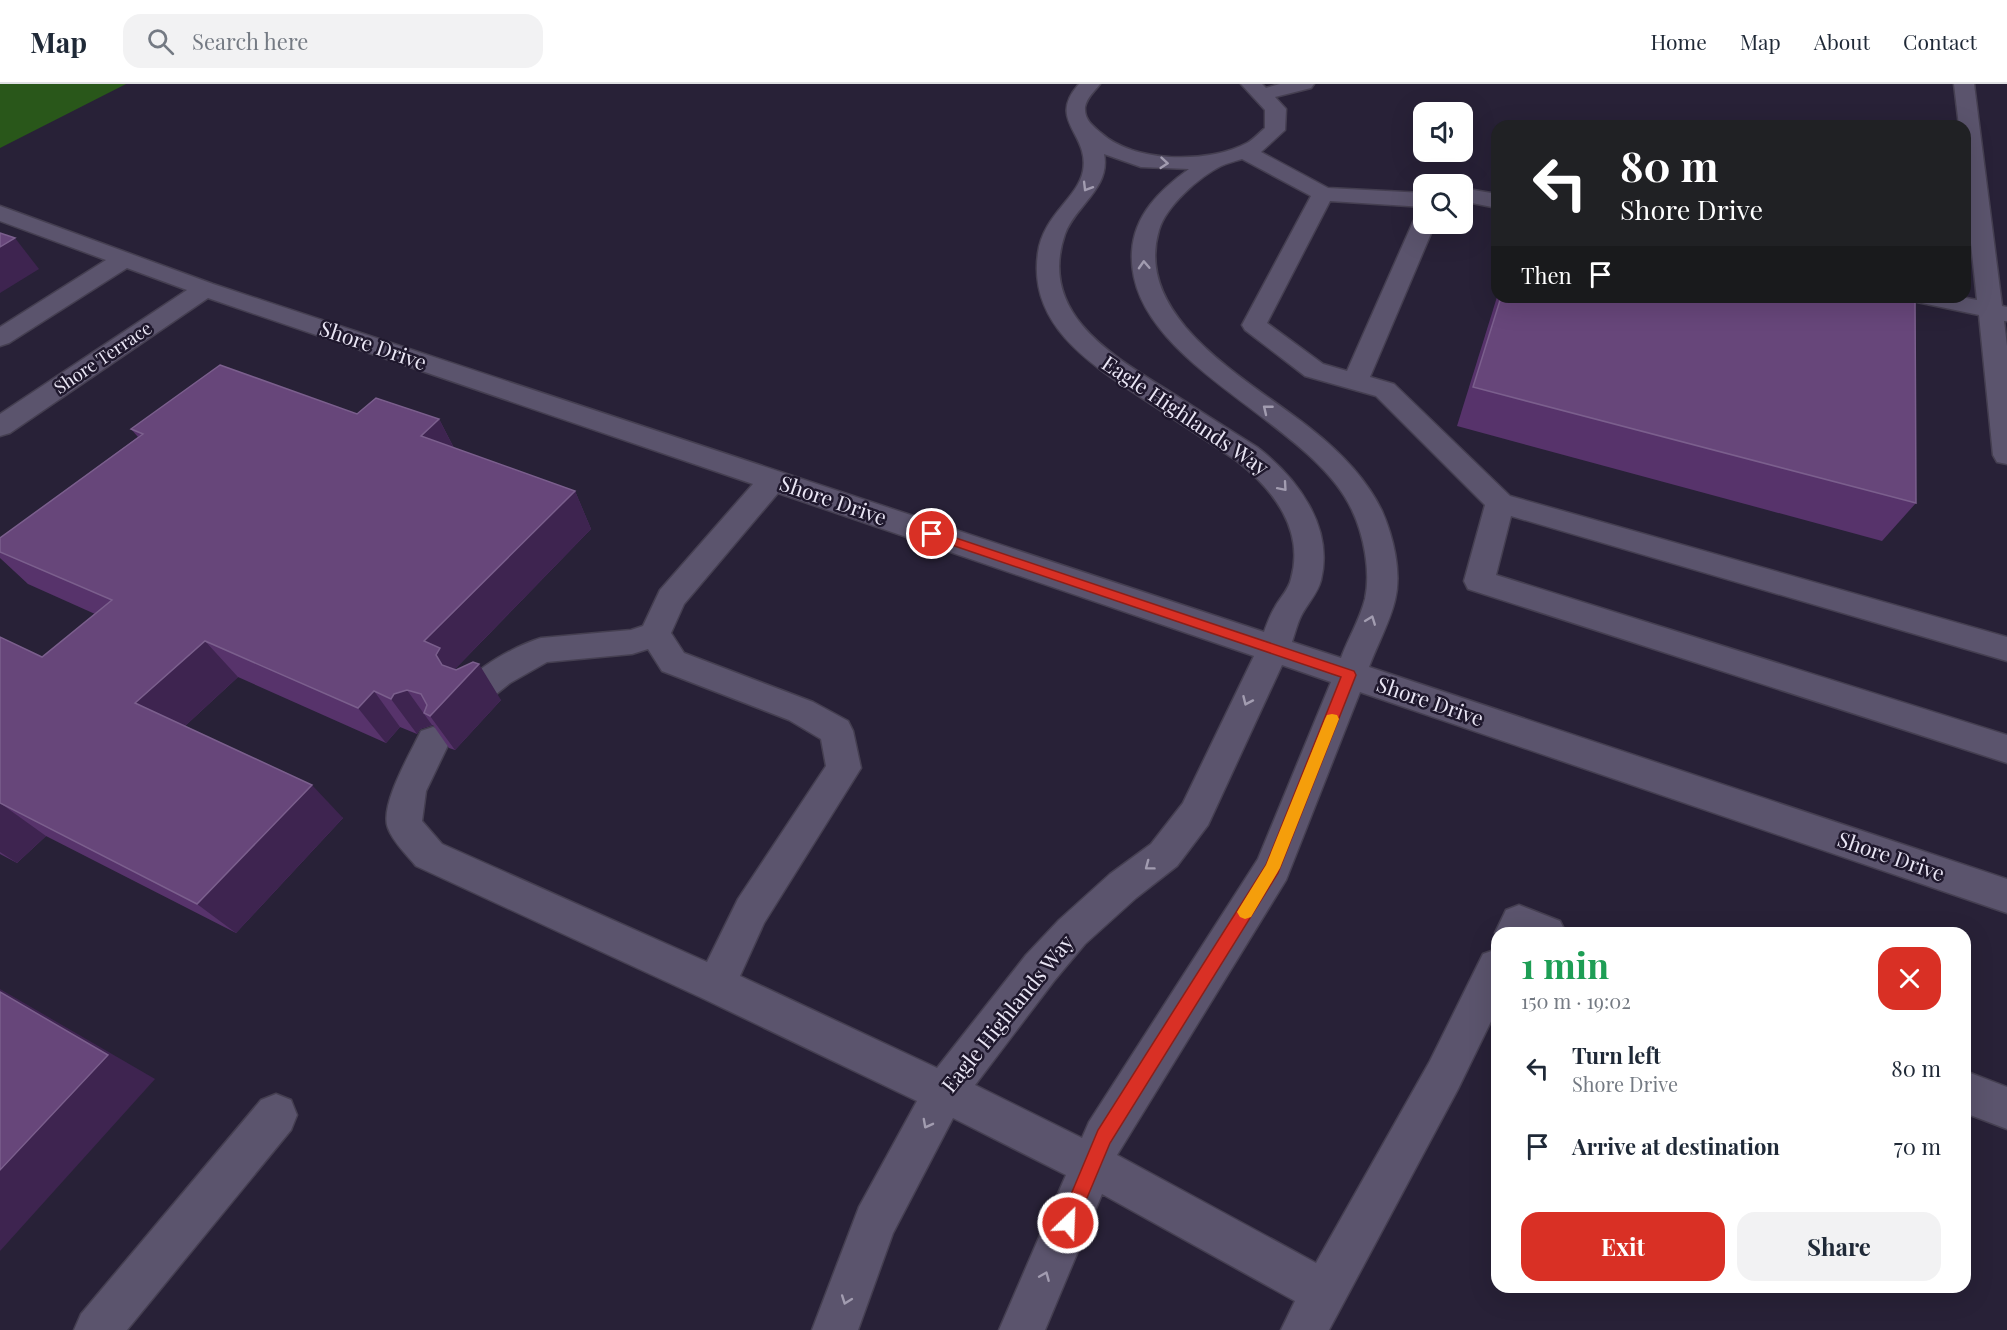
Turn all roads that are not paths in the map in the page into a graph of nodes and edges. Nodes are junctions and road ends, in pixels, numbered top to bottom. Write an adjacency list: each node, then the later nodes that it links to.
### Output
1 (1090, 84): 7 (street, Eagle Highlands Way)
2 (1304, 84): 4 (street)
3 (1964, 84): 5 (street)
4 (1257, 89): 8 (street)
5 (1969, 120)
6 (1971, 131): 19 (street)
7 (1085, 132): 9 (street, one-way to 9); 27 (street, Eagle Highlands Way, one-way to 27)
8 (1246, 153): 9 (street); 10 (street)
9 (1213, 162): 29 (street, one-way to 9)
10 (1323, 194): 12 (street); 21 (street)
11 (1473, 196): 13 (street)
12 (1413, 199)
13 (1491, 200)
14 (0, 213): 16 (street, Shore Drive)
15 (1419, 234): 21 (street)
16 (125, 259): 17 (street, Shore Drive); 20 (street)
17 (205, 289): 22 (street, Shore Terrace); 24 (street, Shore Drive)
18 (1953, 303): 19 (street)
19 (1998, 313): 23 (street)
20 (0, 338)
21 (1355, 381): 25 (street)
22 (0, 427)
23 (2007, 455)
24 (773, 480): 26 (street); 27 (street, Shore Drive)
25 (1500, 503): 28 (street); 32 (street)
26 (655, 634): 30 (street); 37 (street)
27 (1273, 649): 29 (street, Shore Drive); 38 (street, Eagle Highlands Way, one-way to 38)
28 (2007, 649)
29 (1349, 675): 33 (street, Shore Drive); 42 (street)
30 (478, 690)
31 (434, 741): 37 (street)
32 (2007, 749)
33 (2007, 896)
34 (1517, 927): 35 (street)
35 (1532, 927)
36 (1491, 979): 43 (street)
37 (716, 985): 38 (street)
38 (944, 1092): 42 (street); 45 (street, Eagle Highlands Way, one-way to 45)
39 (1971, 1094): 40 (street)
40 (2007, 1108)
41 (276, 1116): 44 (street)
42 (1092, 1166): 43 (street); 46 (street, one-way to 42)
43 (1324, 1292): 47 (street)
44 (97, 1330)
45 (835, 1330)
46 (1022, 1330)
47 (1304, 1330)

